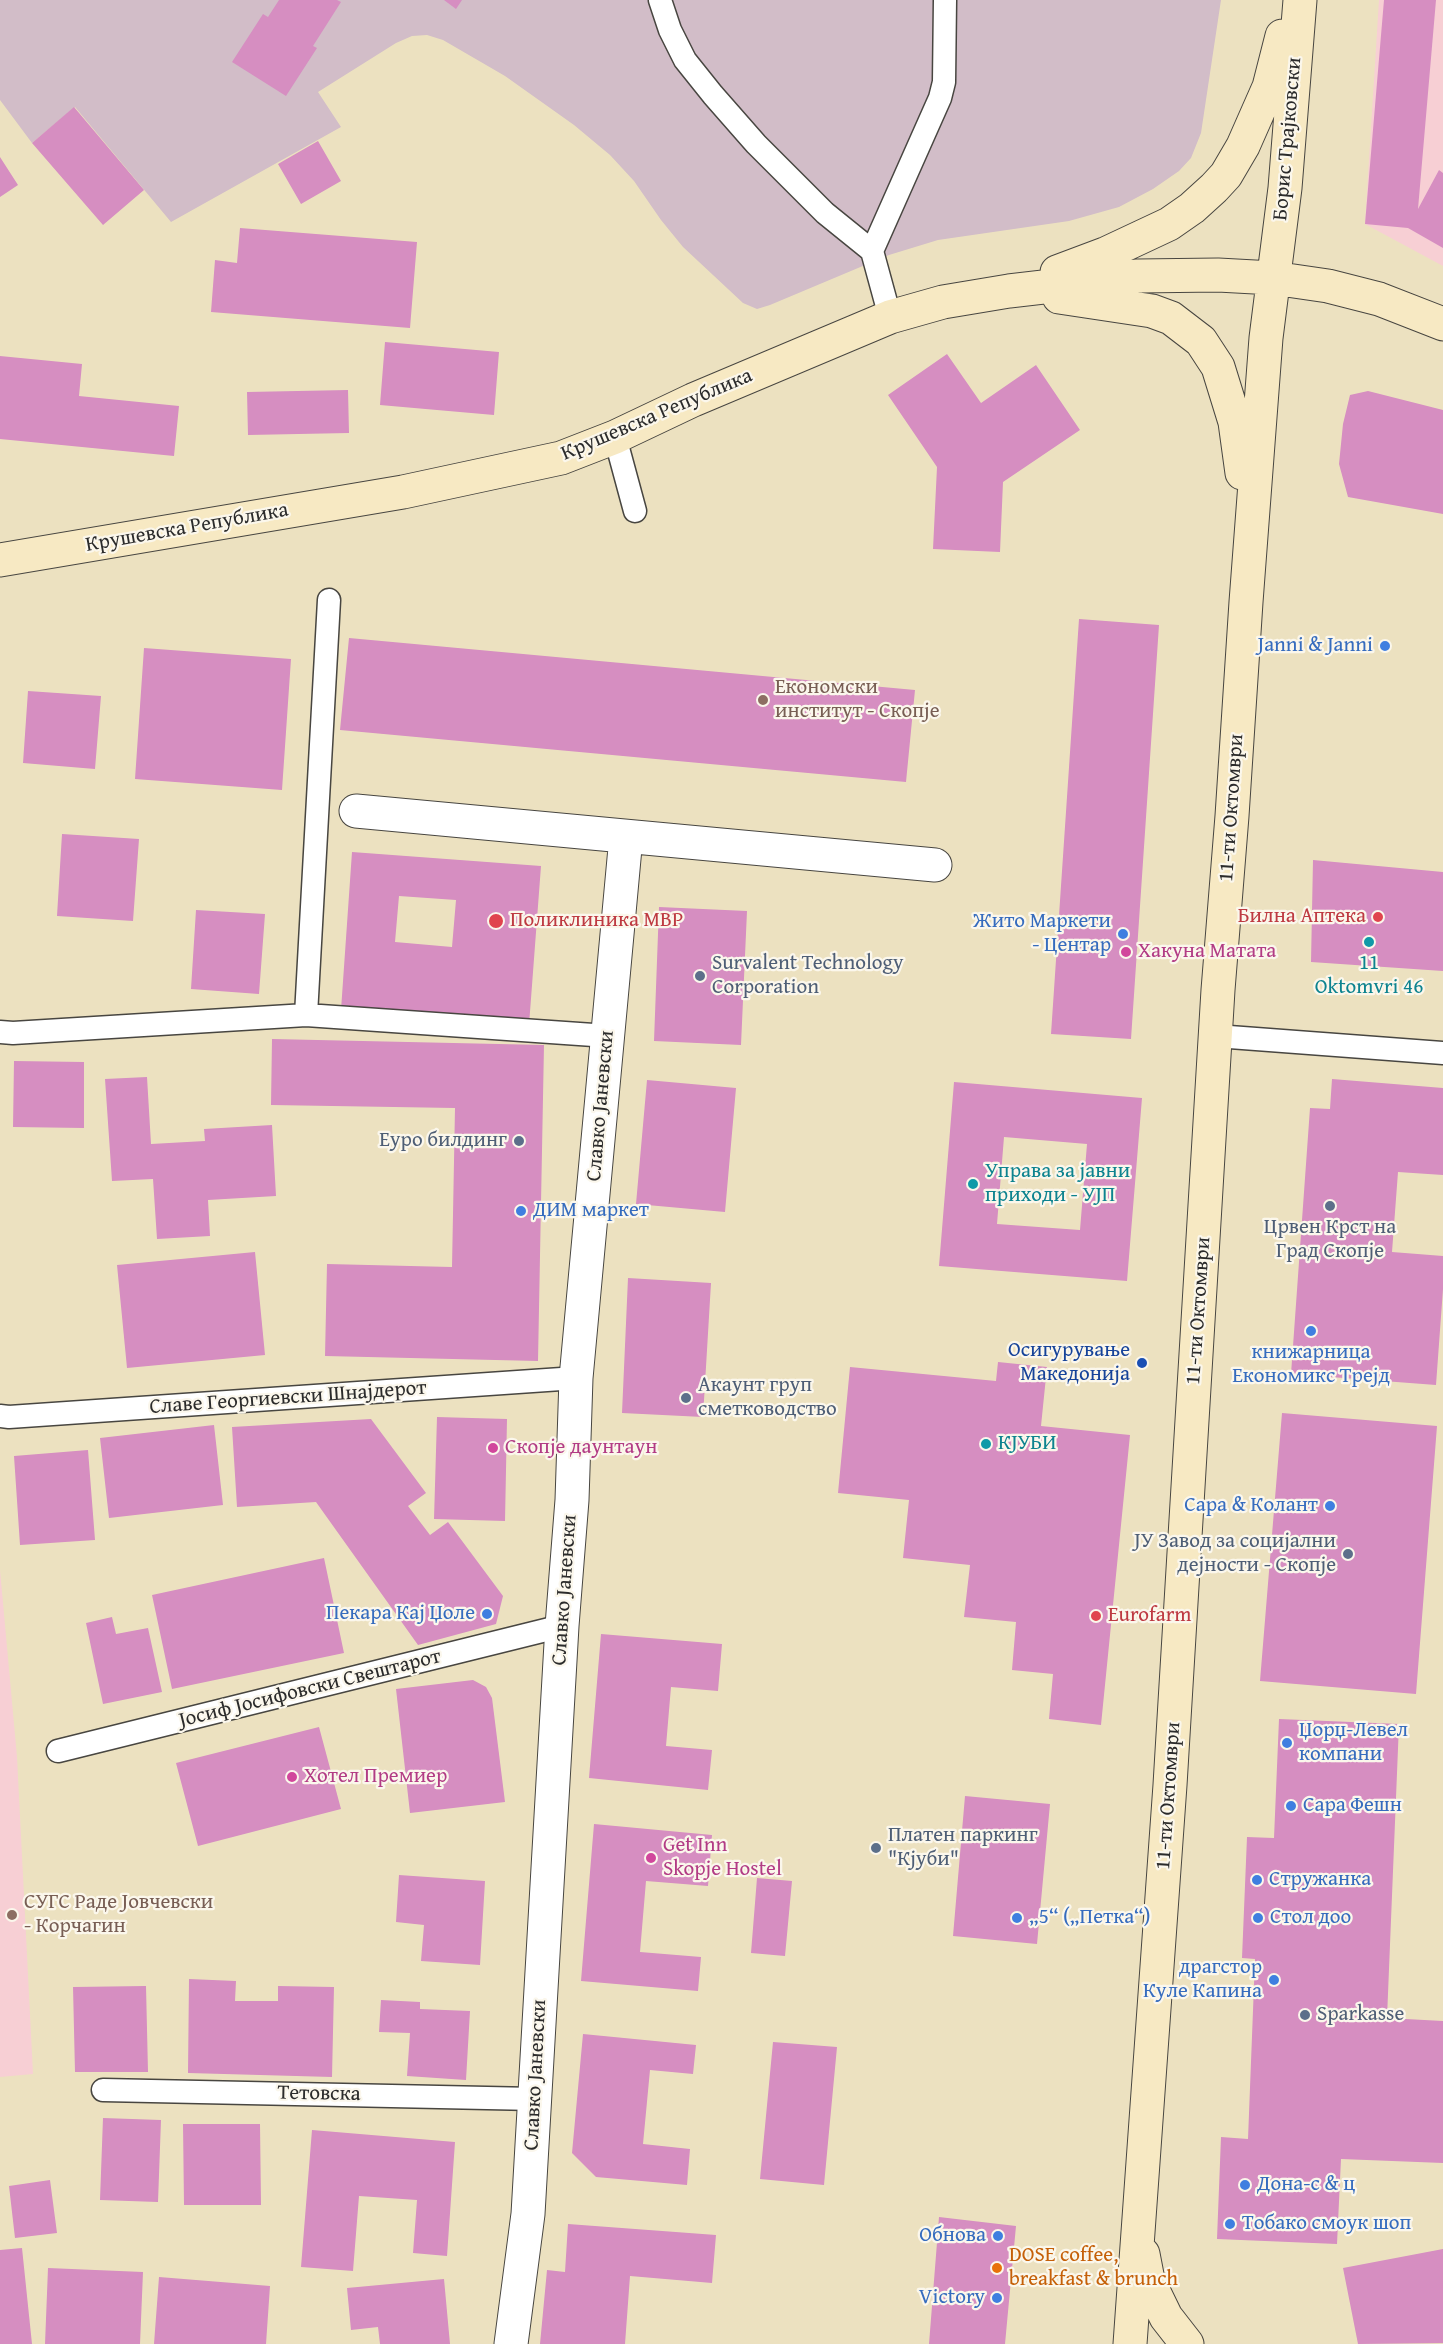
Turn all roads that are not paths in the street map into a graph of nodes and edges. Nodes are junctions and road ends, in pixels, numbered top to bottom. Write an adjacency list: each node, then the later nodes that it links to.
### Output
1 (660, 0): 5 (lane)
2 (945, 0): 5 (lane)
3 (1292, 0): 7 (street)
4 (1300, 0): 6 (street, Борис Трајковски)
5 (872, 251): 8 (lane)
6 (1273, 278): 7 (street, Крушевска Република); 9 (street, Крушевска Република); 12 (street, 11-ти Октомври)
7 (1009, 291): 8 (street, Крушевска Република); 12 (street)
8 (890, 317): 10 (street, Крушевска Република)
9 (1443, 324)
10 (615, 437): 11 (lane); 13 (street, Крушевска Република)
11 (635, 511)
12 (1250, 548): 21 (street, 11-ти Октомври)
13 (0, 560)
14 (329, 600): 18 (lane)
15 (356, 811): 16 (street)
16 (626, 837): 17 (street); 20 (street, Славко Јаневски)
17 (934, 865)
18 (306, 1015): 19 (lane); 20 (lane)
19 (0, 1032)
20 (608, 1036): 23 (street, Славко Јаневски)
21 (1216, 1036): 22 (lane); 29 (street, 11-ти Октомври)
22 (1443, 1053)
23 (576, 1378): 24 (lane, Славе Георгиевски Шнајдерот); 25 (street, Славко Јаневски)
24 (0, 1416)
25 (562, 1626): 26 (lane, Јосиф Јосифовски Свештарот); 28 (street, Славко Јаневски)
26 (58, 1751)
27 (103, 2090): 28 (lane, Тетовска)
28 (535, 2099): 30 (street, Славко Јаневски)
29 (1138, 2232): 31 (street, 11-ти Октомври); 32 (street)
30 (512, 2344)
31 (1130, 2344)
32 (1187, 2344)

